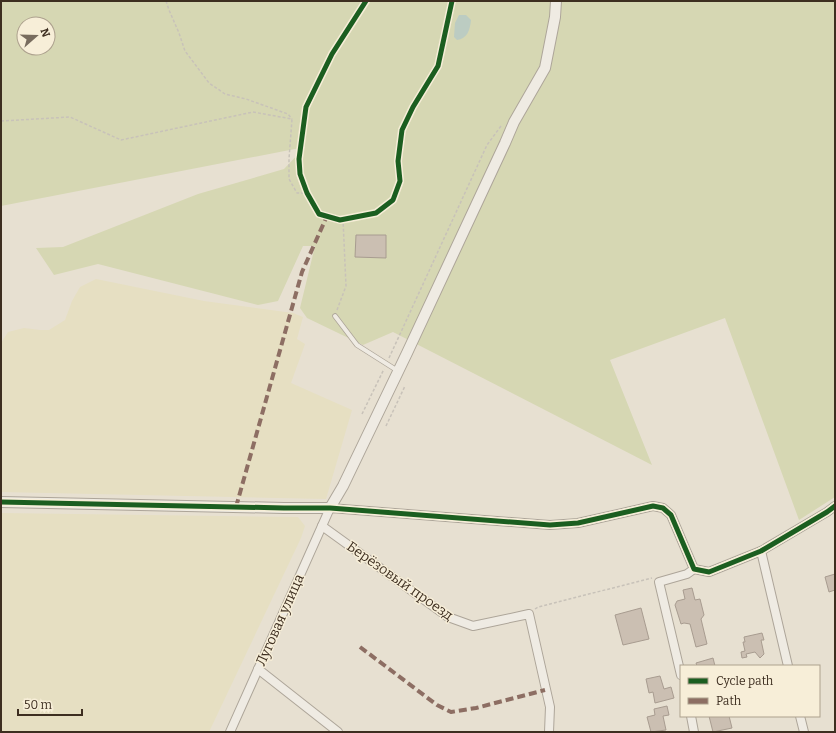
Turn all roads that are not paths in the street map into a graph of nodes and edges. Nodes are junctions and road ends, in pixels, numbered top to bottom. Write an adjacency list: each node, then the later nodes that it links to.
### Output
1 (556, 1): 3 (street)
2 (335, 316): 3 (lane)
3 (398, 372): 6 (street)
4 (1, 502): 6 (street)
5 (835, 506): 7 (street)
6 (330, 508): 9 (street, Луговая улица); 11 (street)
7 (827, 512): 8 (street); 10 (street)
8 (835, 515)
9 (322, 526): 13 (street, Луговая улица); 19 (street, Берёзовый проезд)
10 (761, 551): 11 (street); 12 (street)
11 (694, 569): 14 (street)
12 (788, 665)
13 (258, 669): 17 (street, Луговая улица); 18 (street)
14 (680, 671)
15 (691, 717): 20 (street)
16 (800, 717): 21 (street)
17 (230, 732)
18 (338, 732)
19 (549, 732)
20 (694, 732)
21 (804, 732)

